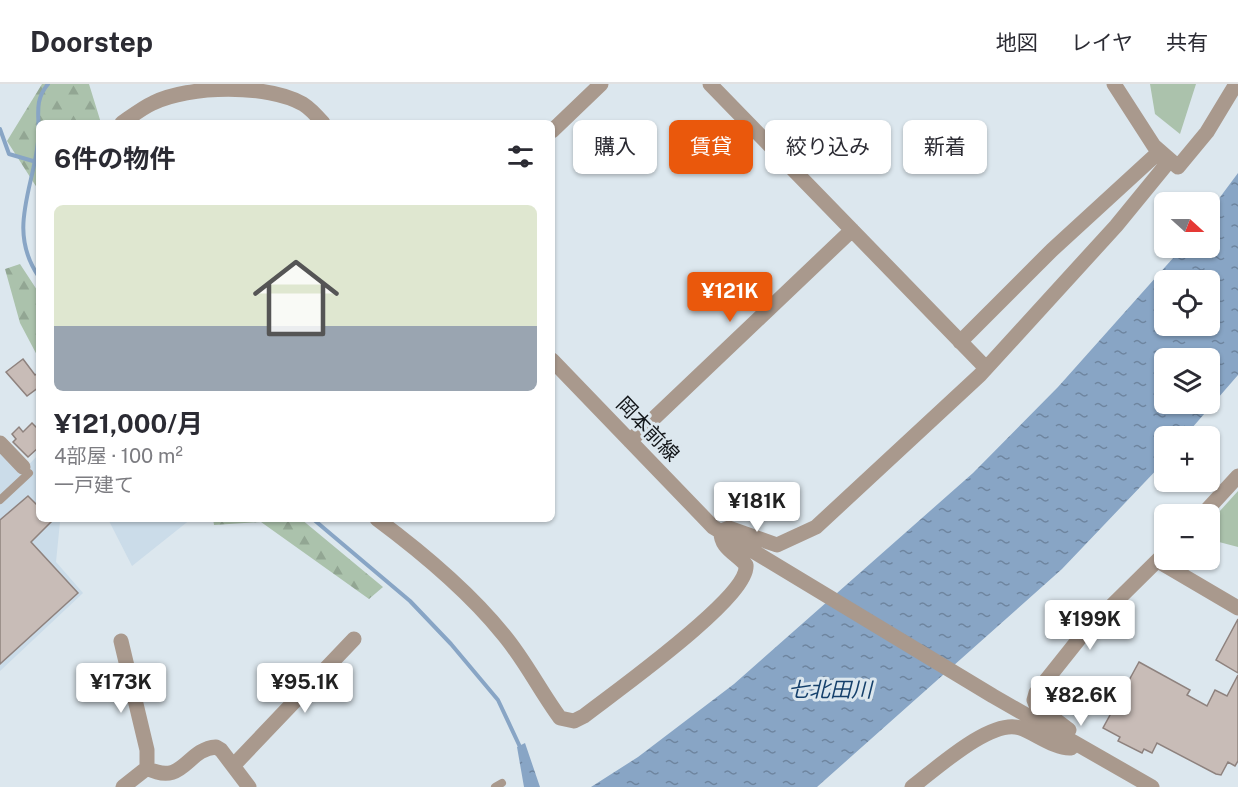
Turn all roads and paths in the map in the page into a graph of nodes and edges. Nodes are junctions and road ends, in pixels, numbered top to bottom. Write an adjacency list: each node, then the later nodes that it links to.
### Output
1 (601, 84): 7 (street)
2 (710, 84): 9 (street)
3 (1114, 84): 8 (street)
4 (1236, 84): 8 (street)
5 (127, 120): 6 (street)
6 (320, 120)
7 (555, 128)
8 (1165, 155): 10 (street); 12 (street)
9 (852, 230): 10 (street); 13 (street)
10 (960, 342): 12 (street)
11 (555, 363): 13 (street, 岡本前線)
12 (986, 368): 20 (street)
13 (630, 441): 20 (street, 岡本前線)
14 (0, 443): 15 (street)
15 (26, 470): 17 (lane)
16 (1238, 476): 18 (street)
17 (0, 500)
18 (1212, 504)
19 (381, 522): 20 (street)
20 (717, 529): 26 (street)
21 (1154, 565): 26 (street)
22 (1179, 570): 23 (street)
23 (1238, 608)
24 (354, 639): 27 (street)
25 (121, 641): 28 (street)
26 (1082, 747): 31 (street); 32 (street)
27 (233, 766): 28 (street); 30 (street)
28 (147, 768): 29 (street)
29 (123, 787)
30 (249, 787)
31 (912, 787)
32 (1152, 787)

